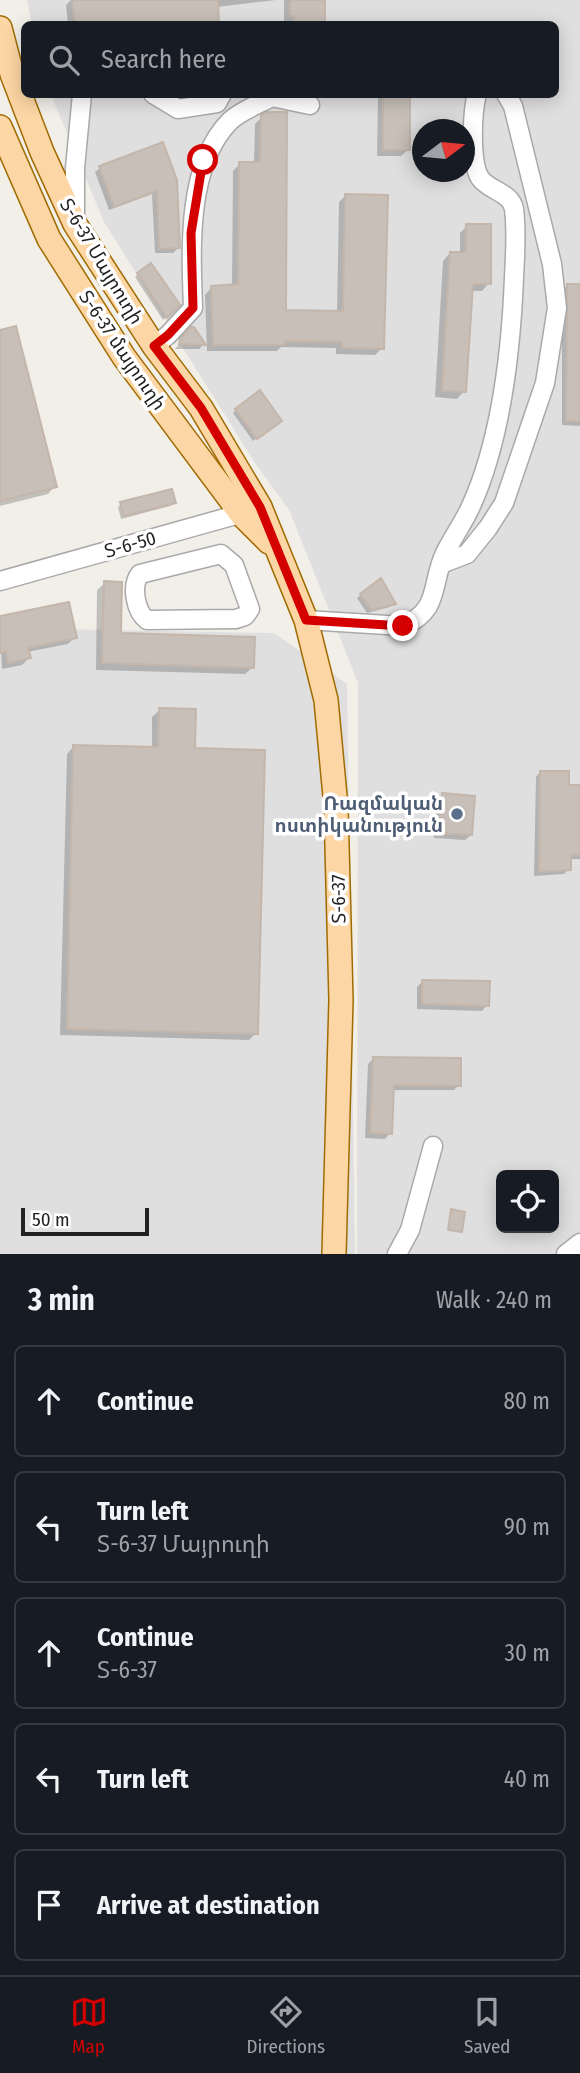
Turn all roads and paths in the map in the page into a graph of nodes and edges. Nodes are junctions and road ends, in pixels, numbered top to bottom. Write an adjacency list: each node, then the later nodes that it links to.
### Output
1 (0, 28): 2 (main road, Տ-6-37 Մայրուղի / Տ-6-37)
2 (21, 97)
3 (21, 98): 13 (main road, Տ-6-37 Մայրուղի / Տ-6-37)
4 (82, 98): 13 (street)
5 (160, 98): 6 (street)
6 (220, 98)
7 (270, 98): 15 (street)
8 (277, 98): 11 (street)
9 (476, 98): 20 (street)
10 (508, 98): 20 (street)
11 (310, 105)
12 (0, 127): 14 (main road, Տ-6-37 մայրուղի / Տ-6-37)
13 (75, 224): 14 (main road); 15 (main road, Տ-6-37 Մայրուղի / Տ-6-37)
14 (49, 239): 16 (main road, Տ-6-37 մայրուղի / Տ-6-37)
15 (154, 346): 16 (main road, Տ-6-37 Մայրուղի / Տ-6-37)
16 (251, 511): 17 (street, Տ-6-50 / Տ-6-50); 18 (main road, Տ-6-37 մայրուղի / Տ-6-37)
17 (174, 532): 19 (street); 21 (street, Տ-6-50 / Տ-6-50)
18 (278, 552): 22 (main road, Տ-6-37 / Տ-6-37)
19 (183, 562): 19 (street)
20 (441, 564): 22 (street)
21 (0, 581)
22 (306, 620): 25 (main road, Տ-6-37 / Տ-6-37)
23 (433, 1146): 26 (street)
24 (580, 1243): 27 (street)
25 (334, 1254)
26 (397, 1254)
27 (566, 1254)

